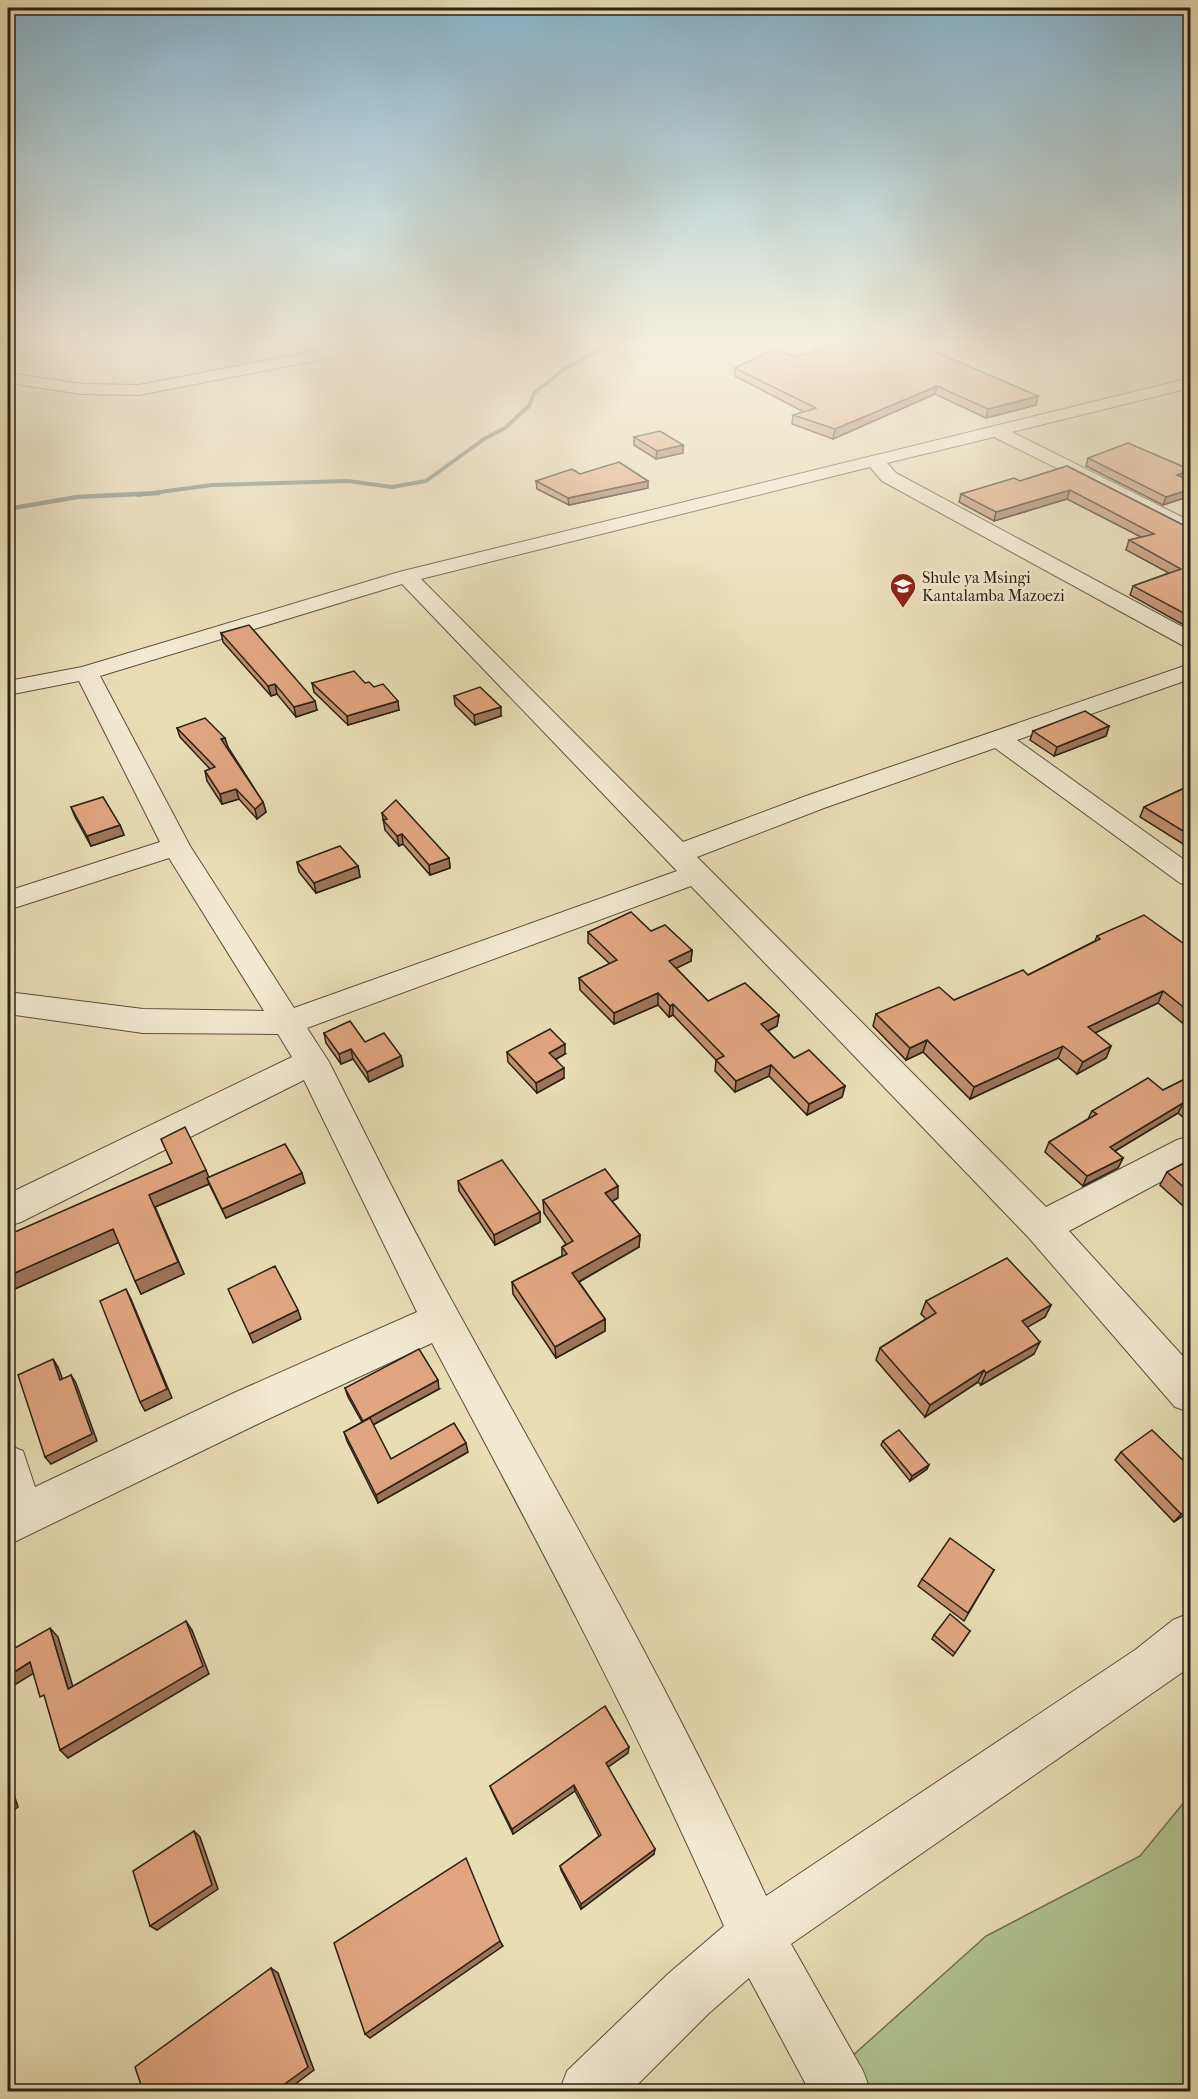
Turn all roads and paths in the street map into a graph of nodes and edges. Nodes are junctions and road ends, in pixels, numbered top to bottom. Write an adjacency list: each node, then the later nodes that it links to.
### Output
1 (961, 438): 3 (street)
2 (1010, 438): 7 (street)
3 (873, 459): 4 (street); 5 (street)
4 (852, 465): 5 (street); 9 (street)
5 (890, 477): 10 (street)
6 (1182, 503): 7 (street)
7 (1155, 511): 8 (street)
8 (1191, 528)
9 (406, 576): 11 (street); 16 (street)
10 (1191, 640)
11 (86, 673): 13 (street); 15 (street)
12 (1184, 679): 14 (street)
13 (8, 688)
14 (998, 738): 16 (street); 17 (street)
15 (176, 846): 18 (street); 20 (street)
16 (686, 864): 20 (street); 24 (street)
17 (1191, 876)
18 (8, 901)
19 (8, 1003): 20 (street)
20 (286, 1023): 21 (street)
21 (312, 1062): 23 (street); 25 (street)
22 (1191, 1150): 24 (street)
23 (8, 1211)
24 (1042, 1227): 26 (street)
25 (441, 1320): 28 (street); 30 (street)
26 (1191, 1393)
27 (8, 1466): 28 (street)
28 (14, 1519)
29 (1191, 1637): 30 (street)
30 (756, 1935): 31 (street); 32 (street)
31 (588, 2091)
32 (842, 2091)

